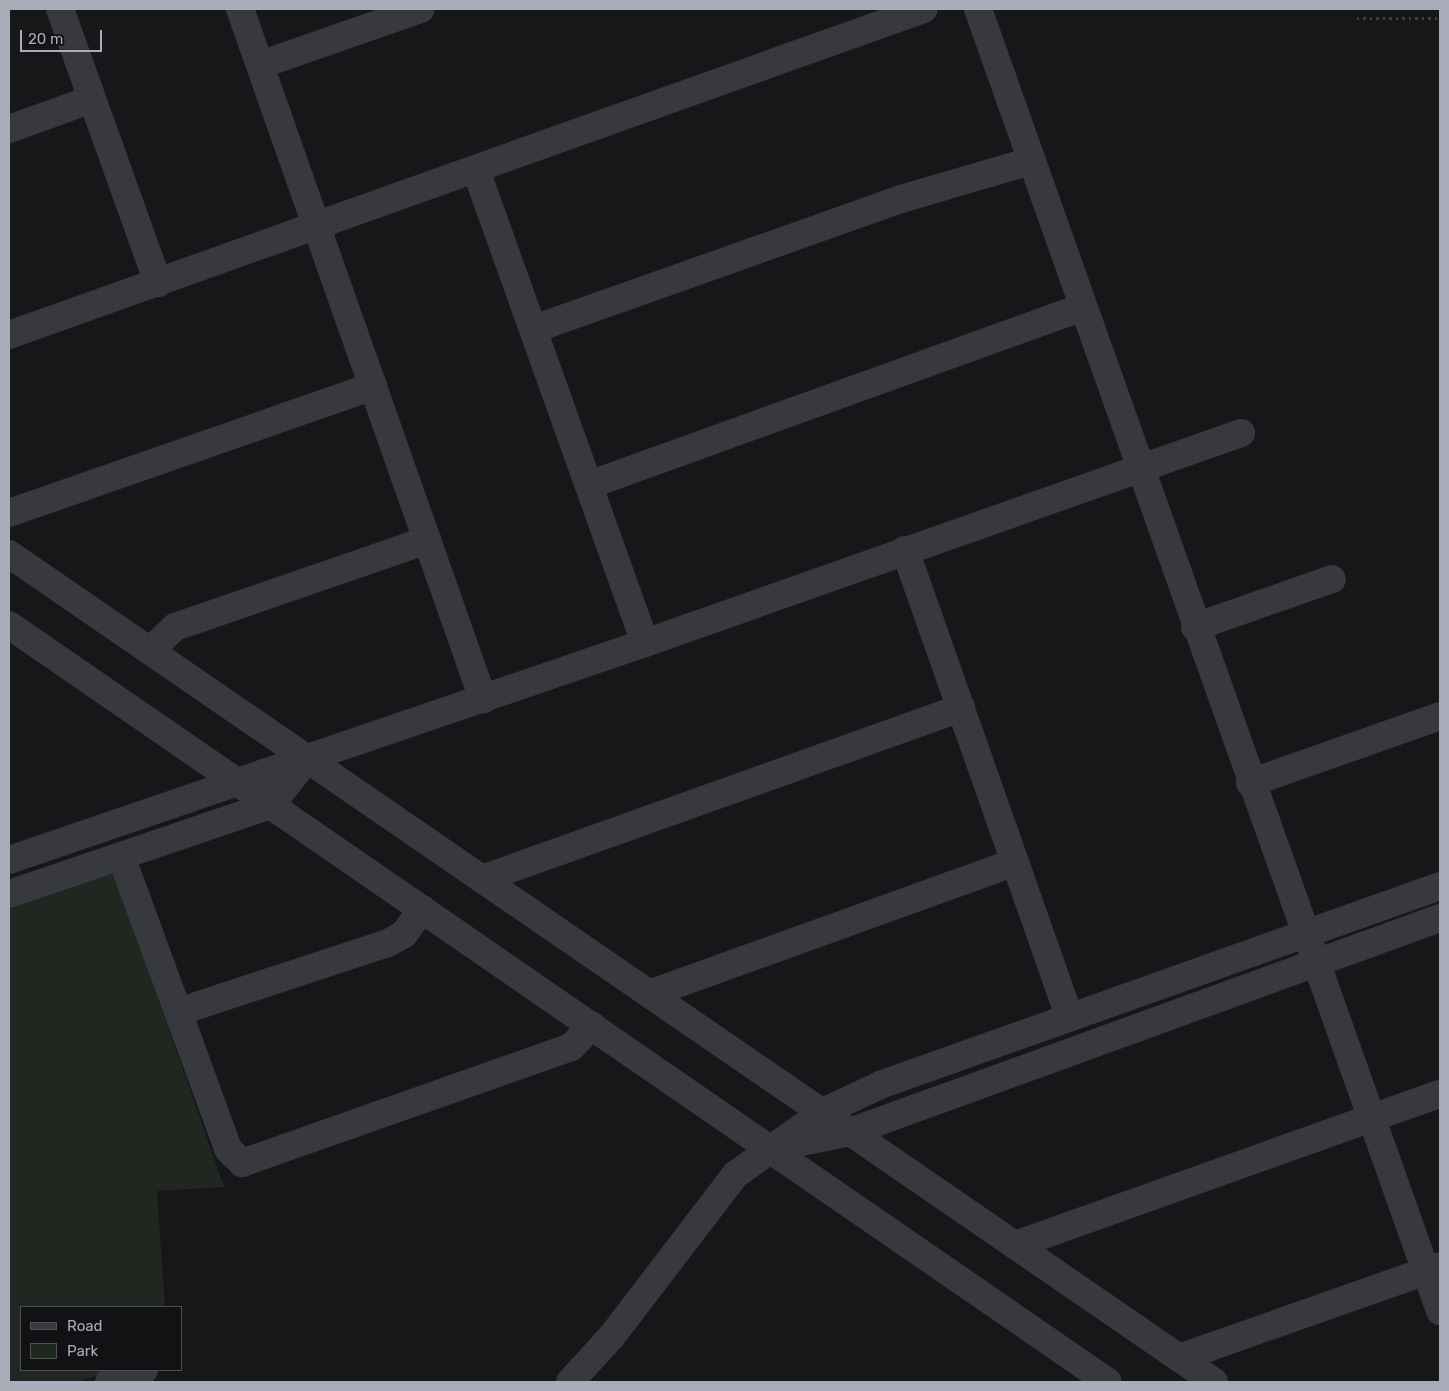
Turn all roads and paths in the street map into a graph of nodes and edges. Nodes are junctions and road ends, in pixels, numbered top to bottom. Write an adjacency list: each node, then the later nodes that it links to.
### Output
1 (60, 9): 9 (street)
2 (240, 9): 8 (street)
3 (421, 9): 8 (street)
4 (924, 9): 12 (street)
5 (978, 9): 11 (street)
6 (1357, 18): 7 (path)
7 (1440, 18)
8 (260, 65): 13 (street)
9 (92, 99): 10 (street); 14 (street)
10 (9, 129)
11 (1032, 161): 15 (street); 16 (street)
12 (476, 170): 13 (street); 16 (street)
13 (317, 227): 14 (street); 18 (street)
14 (158, 283): 17 (street)
15 (1083, 307): 20 (street); 21 (street)
16 (534, 330): 21 (street)
17 (9, 335)
18 (373, 386): 22 (street); 23 (street)
19 (1241, 433): 20 (street)
20 (1138, 466): 24 (street); 28 (street)
21 (589, 485): 29 (street)
22 (9, 513)
23 (427, 540): 30 (street); 31 (street)
24 (905, 550): 29 (street); 32 (street)
25 (9, 554): 30 (street)
26 (1332, 579): 28 (street)
27 (9, 625): 35 (street)
28 (1195, 627): 36 (street)
29 (645, 643): 31 (street)
30 (150, 651): 34 (street)
31 (483, 699): 34 (street)
32 (961, 708): 40 (street); 41 (street)
33 (1440, 716): 36 (street)
34 (307, 758): 35 (street); 37 (street); 41 (street)
35 (238, 782): 37 (street); 39 (street)
36 (1250, 783): 46 (street)
37 (270, 805): 38 (street); 44 (street)
38 (121, 856): 43 (street); 49 (street)
39 (9, 860)
40 (1015, 862): 48 (street); 50 (street)
41 (482, 879): 48 (street)
42 (1440, 886): 46 (street)
43 (9, 894)
44 (422, 909): 49 (street); 51 (street)
45 (1440, 918): 47 (street)
46 (1303, 935): 47 (street); 50 (street)
47 (1313, 963): 54 (street); 55 (street)
48 (650, 994): 53 (street)
49 (178, 1012): 51 (street)
50 (1070, 1018): 53 (street)
51 (592, 1026): 56 (street)
52 (1440, 1094): 54 (street)
53 (822, 1112): 55 (street); 56 (street)
54 (1371, 1119): 57 (street); 58 (street)
55 (850, 1132): 56 (street); 57 (street)
56 (768, 1148): 63 (street); 64 (street)
57 (1015, 1245): 60 (street)
58 (1433, 1268): 59 (street); 60 (street)
59 (1440, 1311)
60 (1179, 1358): 65 (street)
61 (141, 1371): 62 (street)
62 (109, 1382)
63 (570, 1382)
64 (1108, 1382)
65 (1214, 1382)

